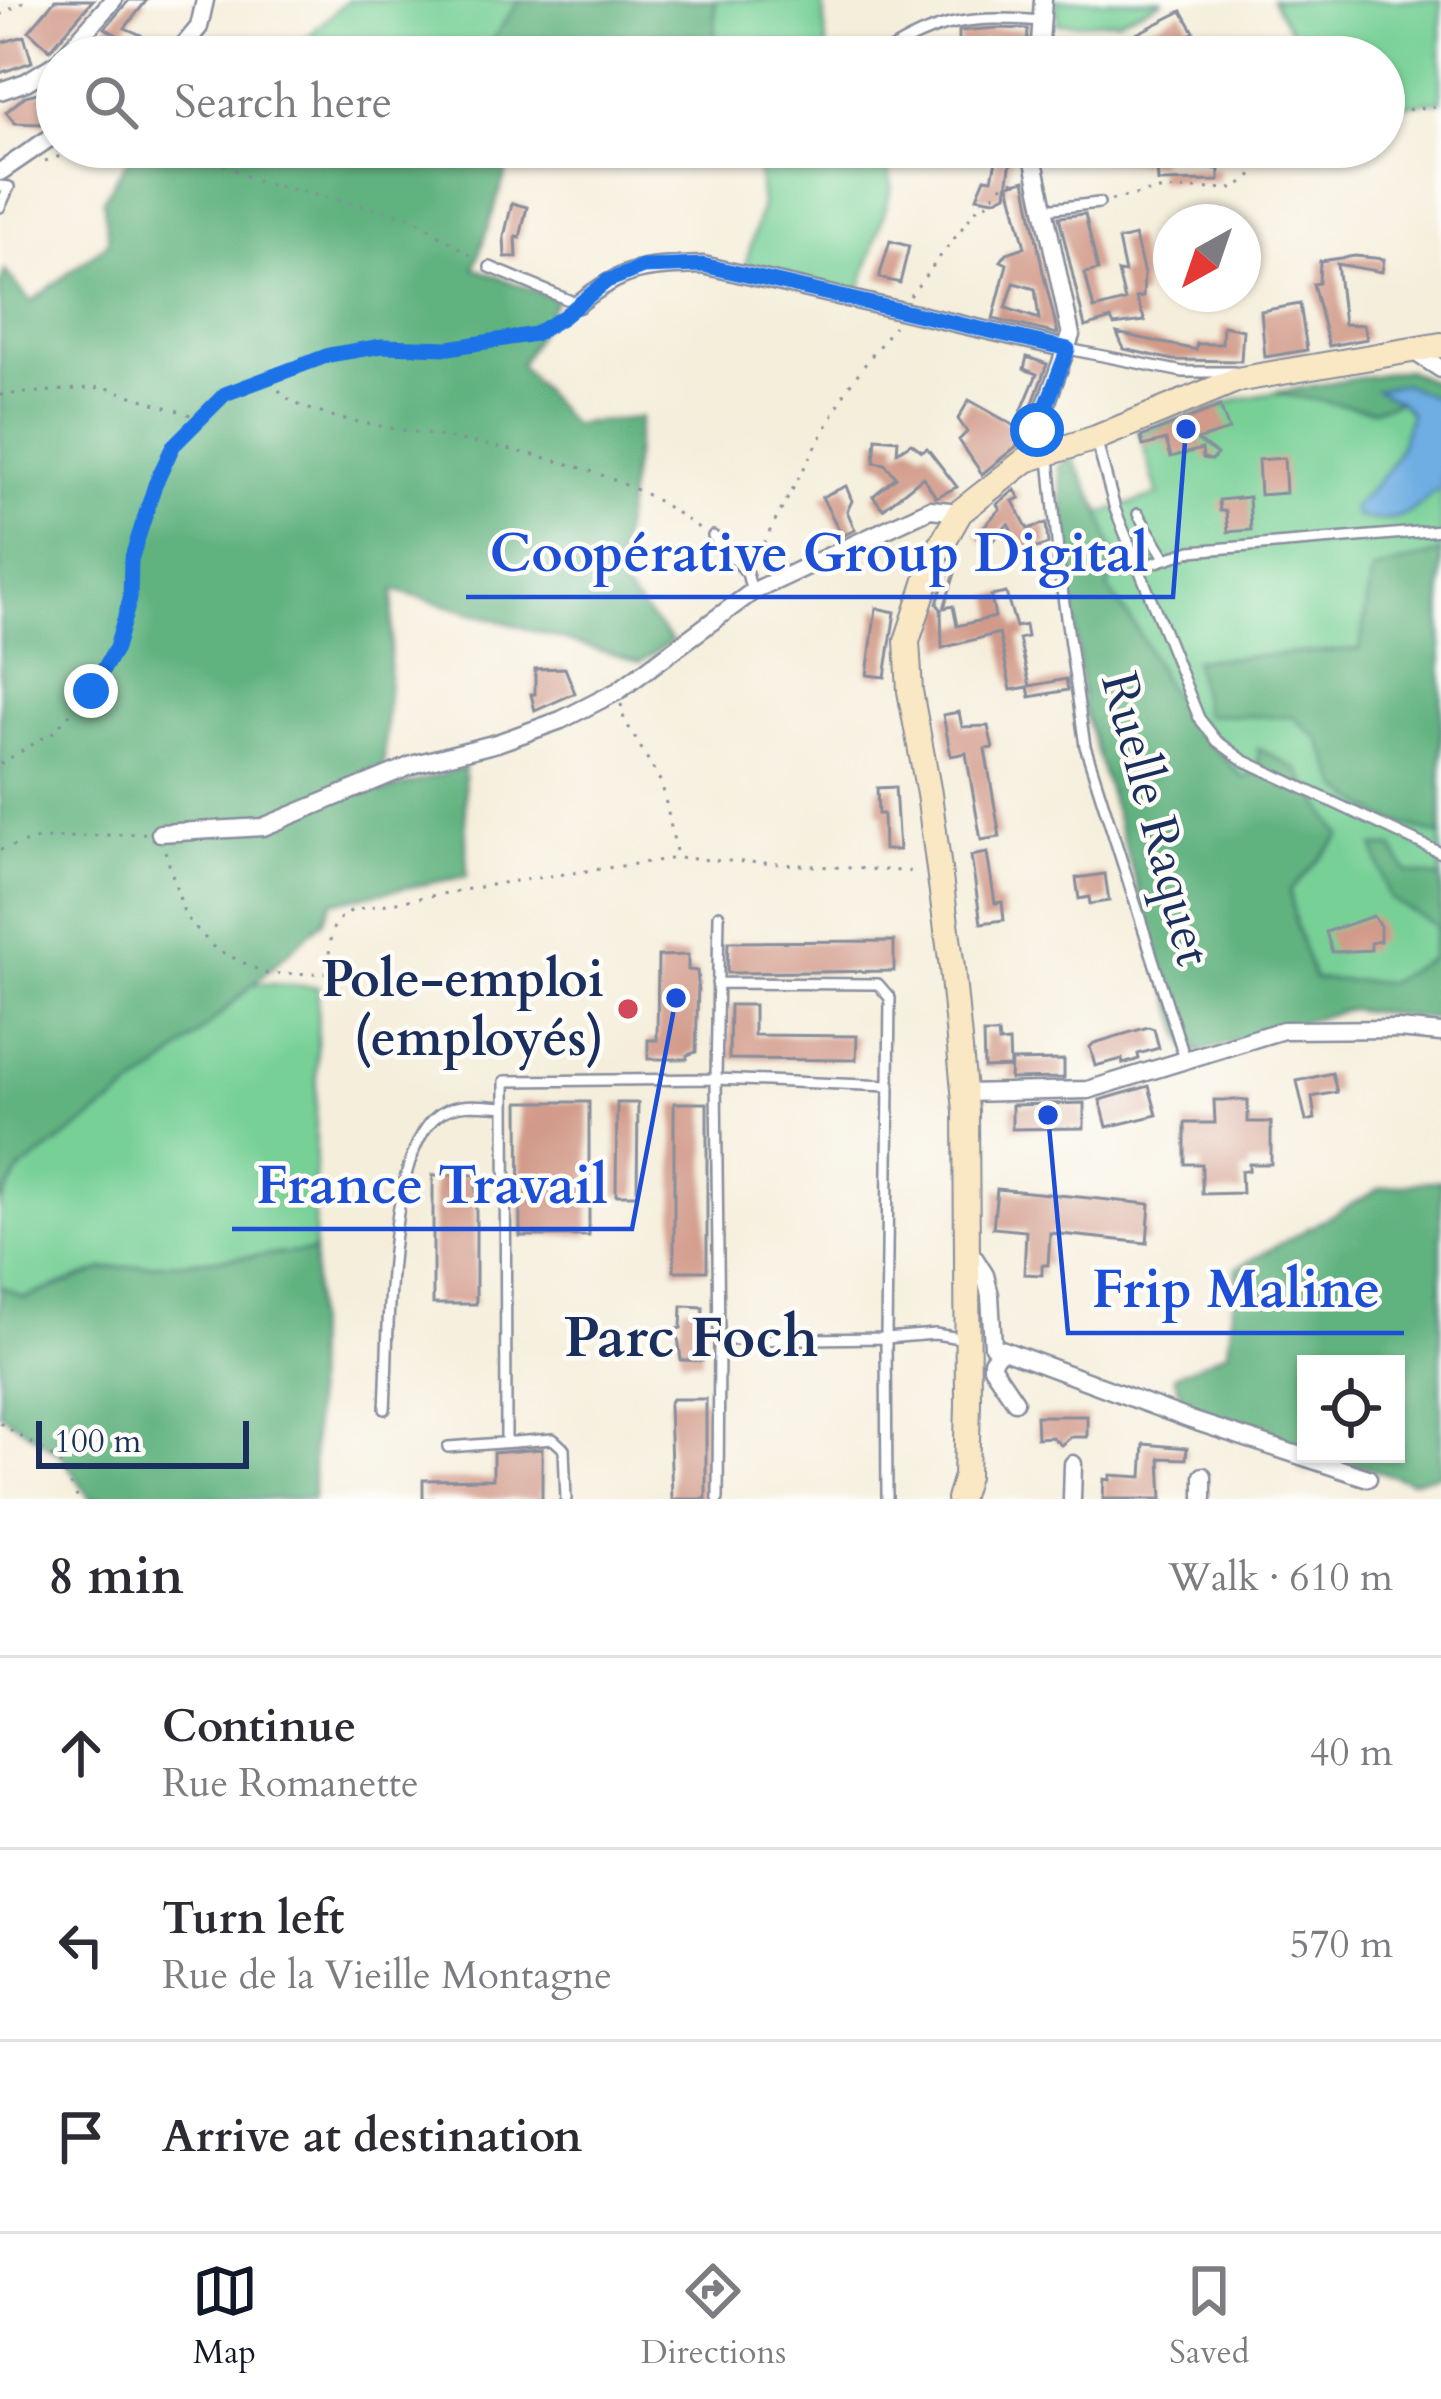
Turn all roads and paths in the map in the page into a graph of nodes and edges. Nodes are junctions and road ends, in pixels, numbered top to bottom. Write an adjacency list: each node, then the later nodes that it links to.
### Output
1 (27, 0): 5 (path)
2 (113, 0): 7 (street)
3 (206, 0): 8 (street)
4 (1042, 0): 6 (street)
5 (0, 15)
6 (1042, 21): 9 (lane); 10 (street)
7 (81, 36)
8 (192, 36)
9 (919, 36)
10 (1041, 36)
11 (36, 76): 12 (street)
12 (0, 92)
13 (1441, 106): 14 (path)
14 (1405, 110)
15 (36, 147): 19 (street)
16 (229, 168): 24 (path)
17 (1034, 168): 23 (street); 26 (path)
18 (1260, 168): 21 (path)
19 (0, 172)
20 (0, 185): 22 (lane)
21 (1099, 202): 23 (lane)
22 (0, 206)
23 (1044, 209): 28 (street)
24 (490, 267): 25 (lane)
25 (578, 304): 26 (street); 32 (path)
26 (902, 309): 28 (street); 43 (path)
27 (1441, 345): 29 (main road)
28 (1068, 349): 31 (lane); 36 (street)
29 (1413, 351): 30 (street); 31 (main road)
30 (1441, 369)
31 (1253, 377): 35 (main road)
32 (271, 379): 34 (path); 40 (path)
33 (0, 394): 34 (path)
34 (199, 418): 45 (path)
35 (1096, 438): 36 (main road); 42 (lane)
36 (1038, 456): 37 (main road); 54 (lane, Ruelle Raquet)
37 (960, 512): 43 (street); 50 (main road)
38 (1138, 514): 41 (lane)
39 (1441, 530): 41 (lane)
40 (712, 536): 43 (lane)
41 (1166, 560): 42 (lane)
42 (1138, 568): 48 (lane)
43 (749, 582): 44 (street)
44 (618, 691): 46 (street); 49 (path)
45 (0, 764)
46 (160, 833): 47 (path); 49 (path)
47 (0, 850)
48 (1441, 853)
49 (677, 858): 50 (path)
50 (938, 873): 57 (main road)
51 (719, 915): 52 (lane)
52 (717, 983): 55 (lane); 56 (lane)
53 (1441, 1033): 54 (street)
54 (1185, 1060): 57 (street)
55 (716, 1079): 56 (lane); 58 (lane); 62 (lane)
56 (889, 1086): 60 (lane)
57 (964, 1093): 59 (main road)
58 (505, 1108): 65 (lane); 67 (lane)
59 (965, 1258): 61 (main road); 63 (street)
60 (886, 1338): 61 (lane); 62 (lane); 76 (lane)
61 (966, 1339): 68 (main road)
62 (719, 1340): 75 (lane)
63 (1001, 1350): 64 (street); 72 (street)
64 (1015, 1401)
65 (385, 1409)
66 (0, 1423): 73 (path)
67 (506, 1442): 69 (lane); 74 (lane)
68 (967, 1446): 77 (main road); 78 (main road)
69 (448, 1447)
70 (1072, 1464): 79 (street)
71 (1203, 1476): 80 (street)
72 (1368, 1478)
73 (78, 1499)
74 (566, 1499)
75 (718, 1499)
76 (887, 1499)
77 (945, 1499)
78 (959, 1499)
79 (1072, 1499)
80 (1203, 1499)

